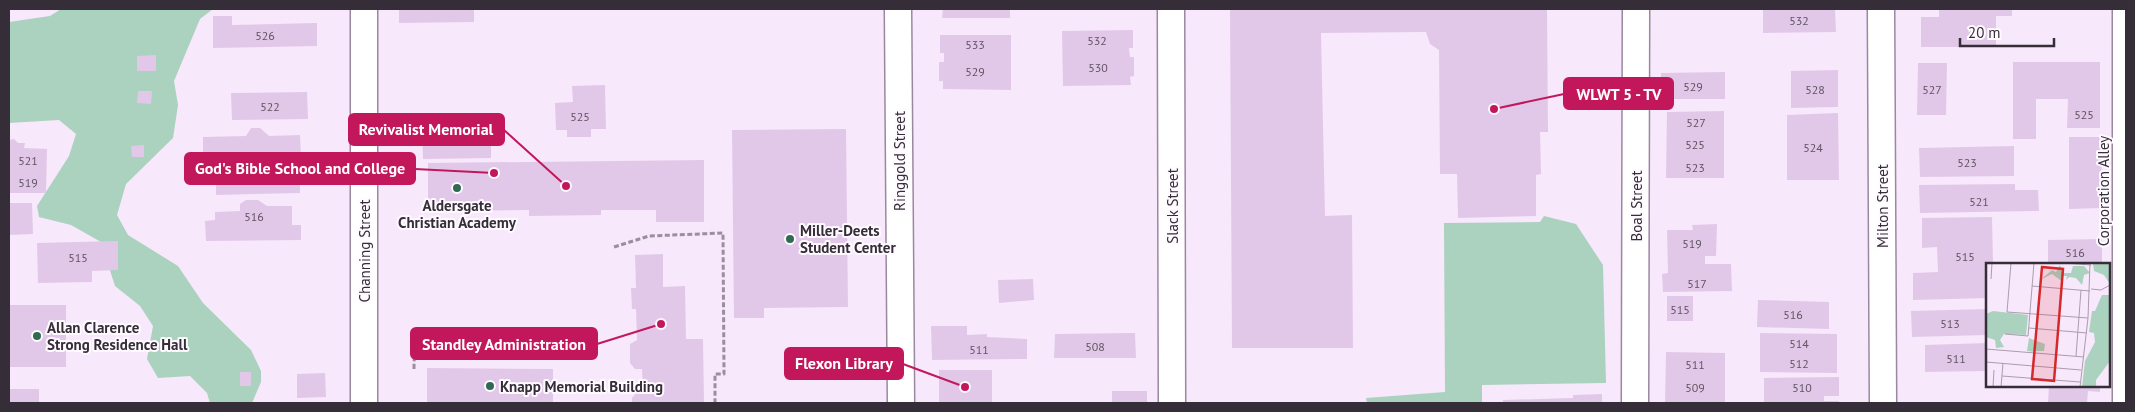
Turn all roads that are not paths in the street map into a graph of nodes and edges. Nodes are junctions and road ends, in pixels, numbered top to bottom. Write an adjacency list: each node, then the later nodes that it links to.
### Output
1 (364, 9): 8 (street, Channing Street)
2 (898, 9): 9 (street, Ringgold Street)
3 (1171, 9): 10 (street, Slack Street)
4 (1636, 9): 11 (street, Boal Street)
5 (1881, 9): 12 (street, Milton Street)
6 (2119, 9): 7 (lane, Corporation Alley)
7 (2122, 225): 13 (lane, Corporation Alley)
8 (364, 403)
9 (901, 403)
10 (1172, 403)
11 (1635, 403)
12 (1883, 403)
13 (2119, 403)

